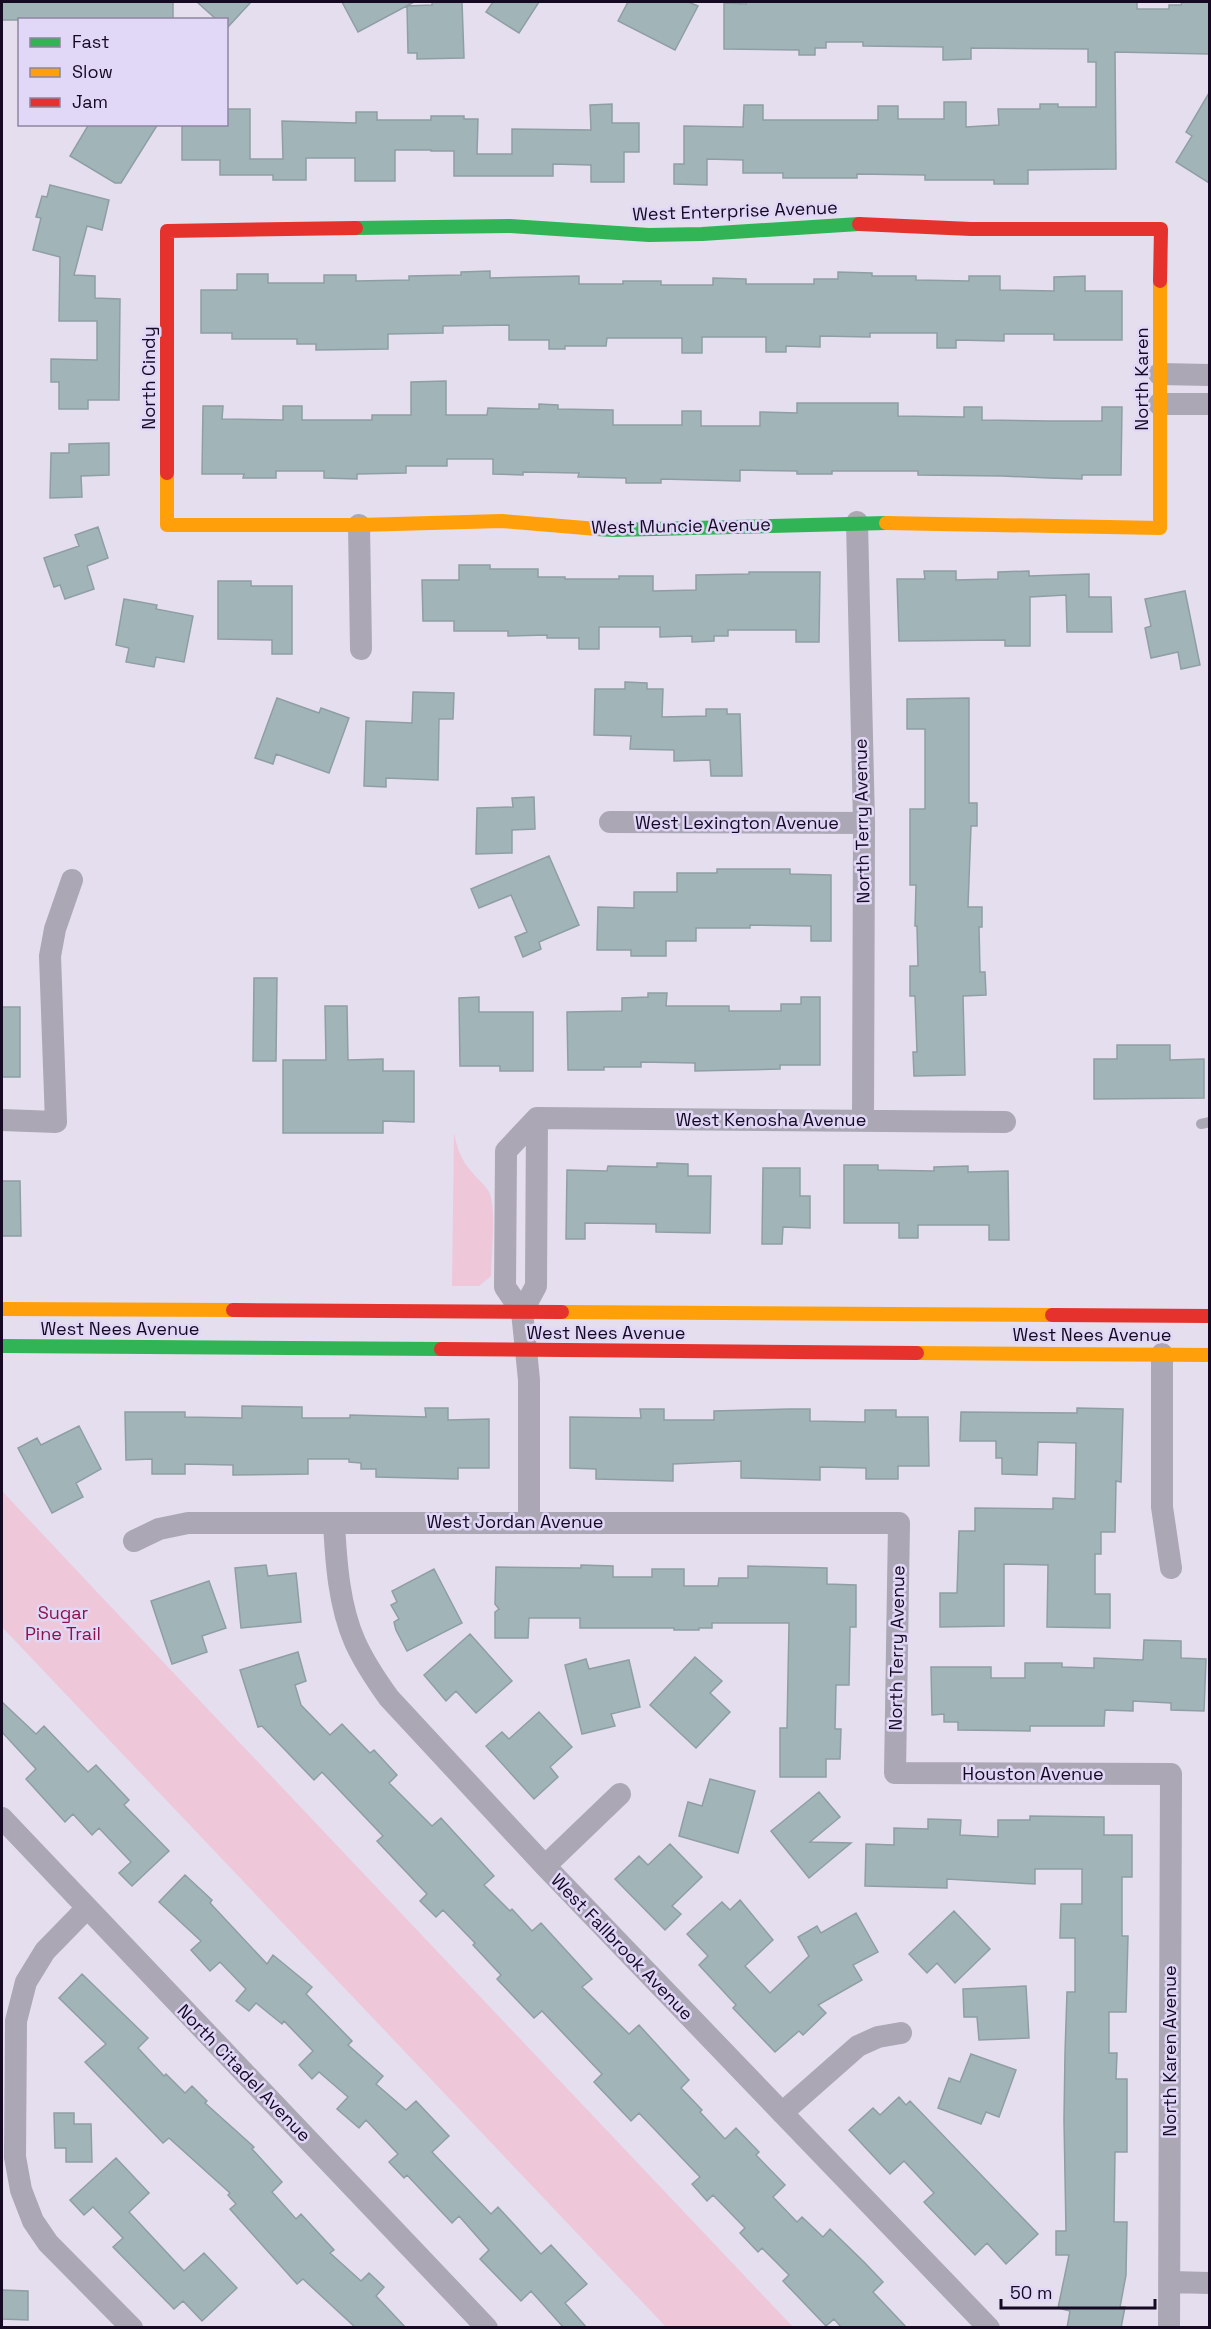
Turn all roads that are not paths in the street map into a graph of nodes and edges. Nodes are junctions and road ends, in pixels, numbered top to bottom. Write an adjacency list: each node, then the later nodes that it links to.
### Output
1 (1161, 229): 2 (street, West Enterprise Avenue); 3 (street, North Karen)
2 (167, 231): 8 (street, North Cindy)
3 (1159, 374): 4 (street); 5 (street, North Karen)
4 (1209, 375)
5 (1159, 404): 6 (street); 10 (street, North Karen)
6 (1209, 404)
7 (856, 522): 9 (street, West Muncie Avenue); 10 (street, West Muncie Avenue); 13 (street, North Terry Avenue)
8 (167, 525): 9 (street, West Muncie Avenue)
9 (360, 525): 11 (street)
10 (1160, 528)
11 (361, 649)
12 (610, 822): 13 (street, West Lexington Avenue)
13 (864, 823): 17 (street, North Terry Avenue)
14 (72, 880): 16 (street)
15 (537, 1119): 17 (street, West Kenosha Avenue); 20 (street); 20 (street)
16 (2, 1120)
17 (863, 1120): 18 (street, West Kenosha Avenue)
18 (1005, 1122)
19 (2, 1309): 20 (street, West Nees Avenue)
20 (522, 1311): 21 (street, West Nees Avenue); 23 (street)
21 (1209, 1316)
22 (2, 1346): 23 (street, West Nees Avenue)
23 (526, 1350): 24 (street, West Nees Avenue); 26 (street)
24 (1162, 1354): 25 (street, West Nees Avenue); 30 (street)
25 (1209, 1354)
26 (529, 1522): 27 (street, West Jordan Avenue); 28 (street, West Jordan Avenue)
27 (334, 1523): 29 (street, West Jordan Avenue); 35 (street, West Fallbrook Avenue)
28 (899, 1523): 31 (street, North Terry Avenue)
29 (134, 1541)
30 (1171, 1568)
31 (895, 1773): 32 (street, Houston Avenue)
32 (1171, 1774): 39 (street, North Karen Avenue)
33 (620, 1794): 35 (street)
34 (2, 1818): 36 (street, North Citadel Avenue)
35 (545, 1866): 38 (street, West Fallbrook Avenue)
36 (87, 1908): 41 (street); 42 (street, North Citadel Avenue)
37 (901, 2033): 38 (street)
38 (782, 2114): 43 (street, West Fallbrook Avenue)
39 (1170, 2282): 40 (street); 44 (street, North Karen Avenue)
40 (1209, 2283)
41 (132, 2328)
42 (487, 2328)
43 (989, 2328)
44 (1169, 2328)

